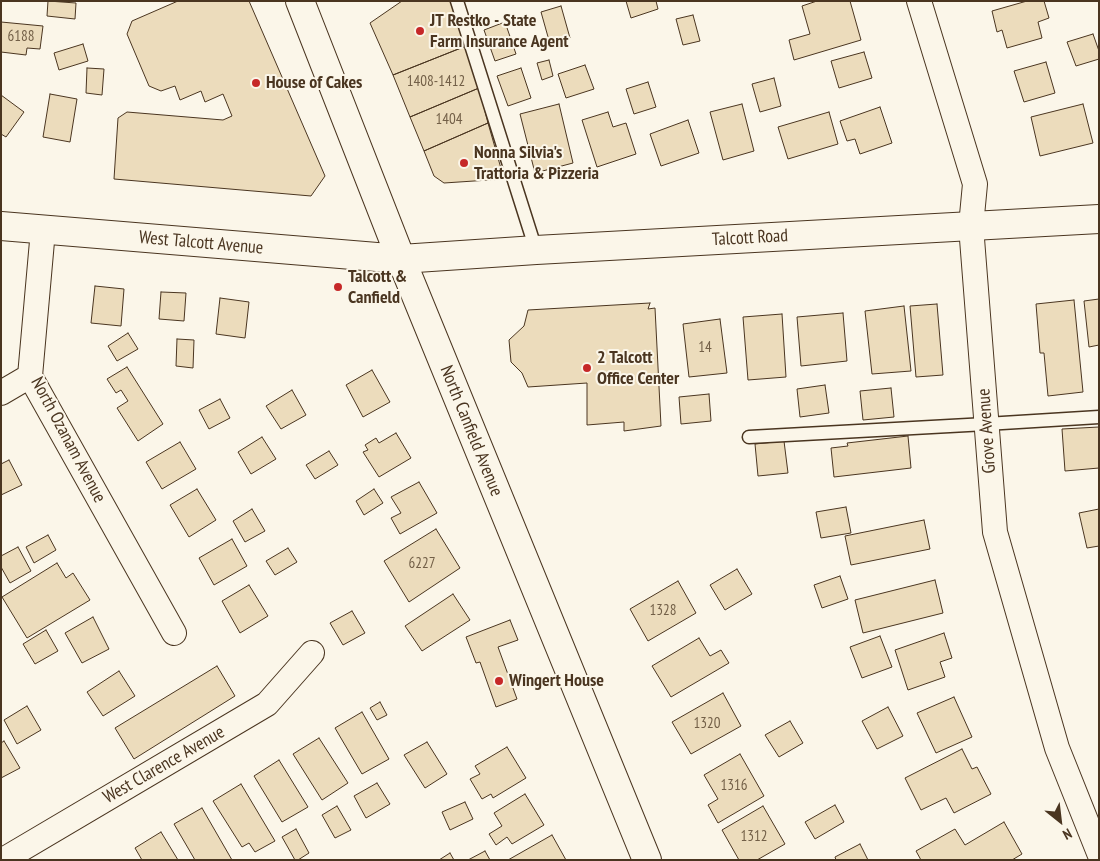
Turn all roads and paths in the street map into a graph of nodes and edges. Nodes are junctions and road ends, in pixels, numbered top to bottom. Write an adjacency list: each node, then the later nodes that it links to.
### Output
1 (300, 1): 9 (street, North Canfield Avenue)
2 (457, 1): 8 (lane)
3 (919, 1): 6 (street, Grove Avenue)
4 (1099, 218): 6 (street, Talcott Road)
5 (1, 226): 7 (street, West Talcott Avenue)
6 (970, 226): 8 (street, Talcott Road); 13 (street, Grove Avenue)
7 (43, 230): 9 (street, West Talcott Avenue); 10 (street, North Ozanam Avenue)
8 (536, 250): 9 (street, Talcott Road)
9 (401, 259): 19 (street, North Canfield Avenue)
10 (30, 376): 11 (street); 15 (street, North Ozanam Avenue)
11 (1, 393)
12 (1099, 417): 13 (lane)
13 (986, 424): 14 (lane); 17 (street, Grove Avenue)
14 (749, 437)
15 (174, 633)
16 (312, 653): 18 (street, West Clarence Avenue)
17 (1099, 853)
18 (3, 860)
19 (647, 860)

